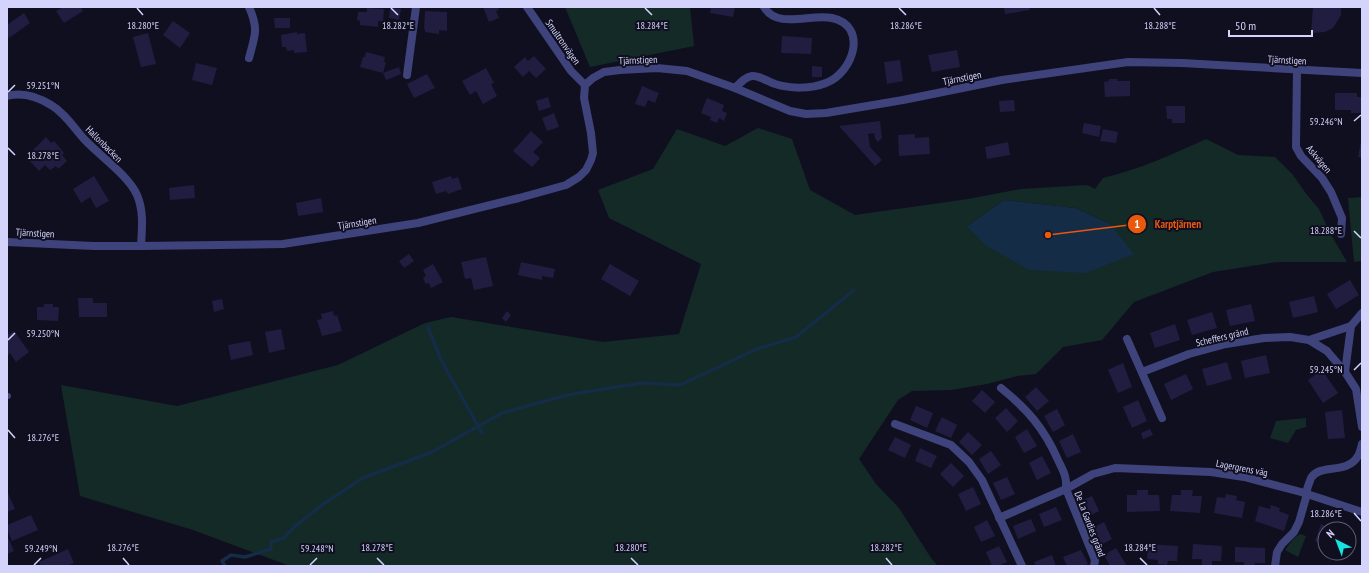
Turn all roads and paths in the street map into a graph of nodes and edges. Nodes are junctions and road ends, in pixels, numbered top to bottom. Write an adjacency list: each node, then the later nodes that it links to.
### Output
1 (249, 7): 5 (street)
2 (416, 7): 8 (street)
3 (527, 7): 9 (street, Smultronvägen)
4 (764, 7): 10 (street)
5 (250, 58)
6 (1297, 70): 7 (street, Tjärnstigen); 10 (street, Tjärnstigen); 12 (street, Askvägen)
7 (1362, 73)
8 (407, 76)
9 (586, 85): 10 (street, Tjärnstigen); 14 (street, Tjärnstigen)
10 (736, 88)
11 (7, 96): 14 (street, Hallonbacken)
12 (1341, 234)
13 (7, 242): 14 (street, Tjärnstigen)
14 (141, 246)
15 (1362, 314): 16 (street, Scheffers gränd)
16 (1351, 326): 18 (street, Scheffers gränd); 20 (street)
17 (1127, 339): 19 (street)
18 (1309, 340): 19 (street, Scheffers gränd); 20 (street, Scheffers gränd)
19 (1142, 372): 22 (street)
20 (1345, 372): 24 (street, Scheffers gränd)
21 (1001, 388): 27 (street, De La Gardies gränd)
22 (1162, 418)
23 (896, 424): 30 (street)
24 (1362, 427)
25 (1362, 444): 28 (street)
26 (1115, 468): 27 (street, De La Gardies gränd); 28 (street, Lagergrens väg)
27 (1066, 489): 30 (street, De La Gardies gränd); 32 (street, De La Gardies gränd)
28 (1307, 494): 29 (street, Lagergrens väg); 33 (street)
29 (1362, 512)
30 (999, 518): 31 (street)
31 (1022, 566)
32 (1094, 566)
33 (1275, 566)

